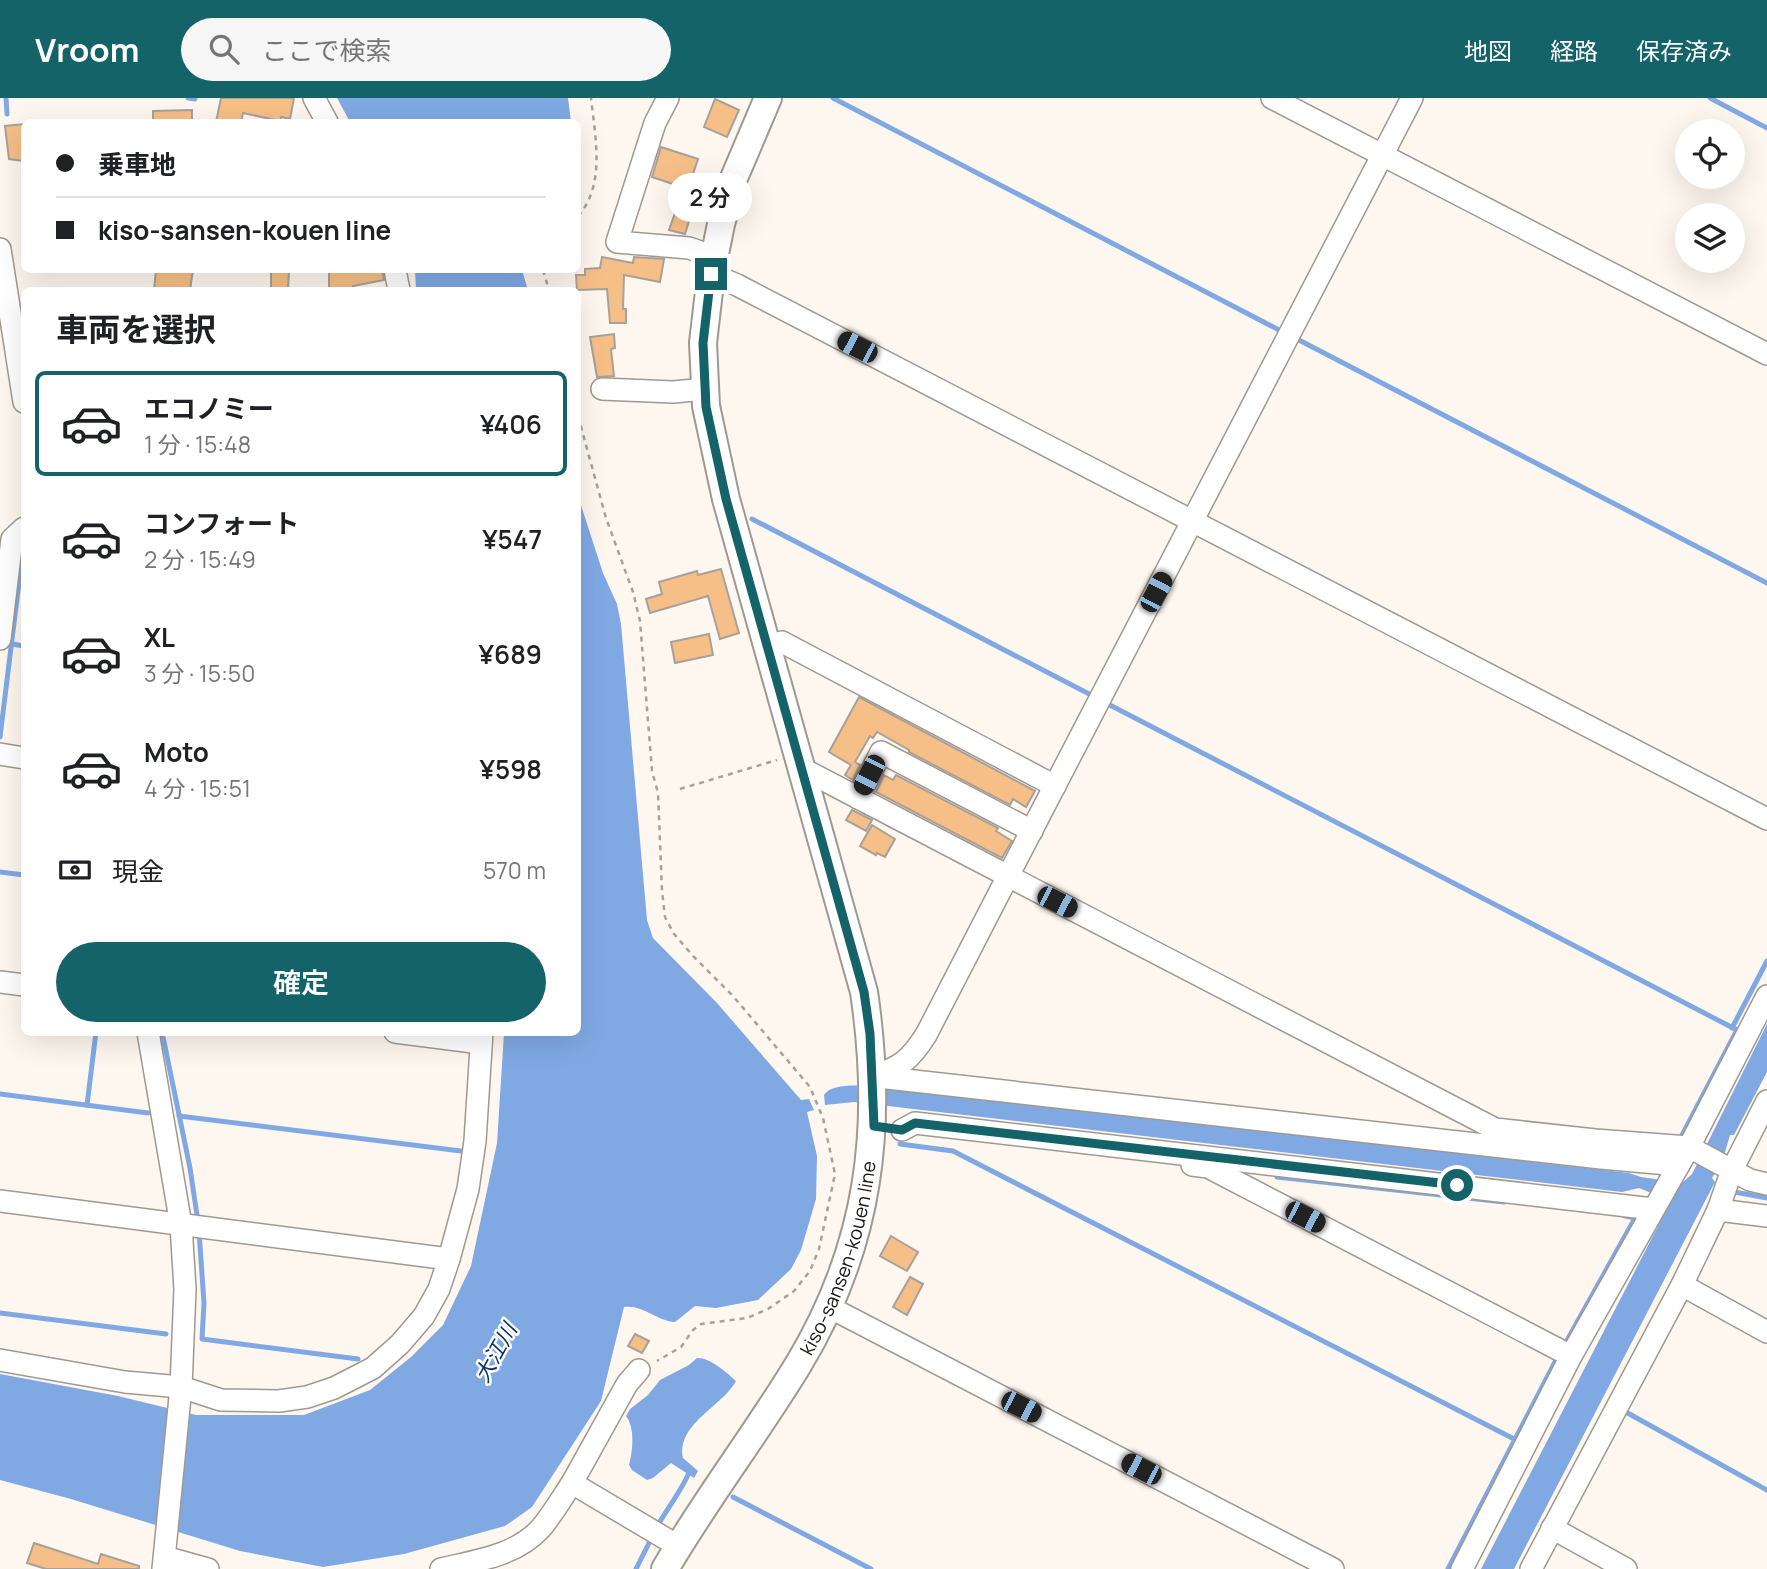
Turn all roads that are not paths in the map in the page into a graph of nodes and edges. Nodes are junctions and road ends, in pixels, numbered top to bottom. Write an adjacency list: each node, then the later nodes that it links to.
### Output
1 (314, 98): 6 (street)
2 (668, 98): 9 (street)
3 (768, 98): 9 (main road, kiso-sansen-kouen line)
4 (1272, 98): 7 (street)
5 (1412, 98): 7 (street)
6 (325, 119)
7 (1382, 155): 10 (street); 14 (street)
8 (0, 249): 11 (street)
9 (713, 265): 13 (main road, kiso-sansen-kouen line); 14 (street)
10 (1767, 354)
11 (21, 385)
12 (602, 389): 13 (street)
13 (705, 389): 17 (main road, kiso-sansen-kouen line)
14 (1193, 520): 21 (street); 23 (street)
15 (12, 535): 16 (street)
16 (0, 639)
17 (767, 646): 20 (main road, kiso-sansen-kouen line); 21 (street)
18 (0, 754): 19 (street)
19 (21, 758)
20 (799, 761): 22 (street); 32 (main road, kiso-sansen-kouen line)
21 (1055, 786): 24 (street)
22 (858, 798): 24 (street); 25 (street)
23 (1767, 819)
24 (1032, 831): 25 (street)
25 (1008, 876): 32 (street); 36 (street)
26 (0, 982): 27 (street)
27 (21, 985)
28 (1767, 996): 36 (street)
29 (149, 1036): 43 (street)
30 (452, 1036): 31 (street)
31 (481, 1038): 44 (street)
32 (873, 1079): 34 (main road, kiso-sansen-kouen line); 36 (street)
33 (1767, 1101): 37 (street)
34 (873, 1118): 35 (street); 46 (main road, kiso-sansen-kouen line)
35 (902, 1130): 40 (street); 48 (street)
36 (1686, 1158): 37 (street); 40 (street)
37 (1729, 1172): 38 (street); 41 (street)
38 (1767, 1184)
39 (0, 1201): 43 (street)
40 (1655, 1204): 48 (street)
41 (1719, 1206): 42 (street); 45 (street)
42 (1767, 1216)
43 (181, 1225): 44 (street); 51 (street)
44 (449, 1259): 51 (street)
45 (1682, 1285): 47 (street); 53 (street)
46 (829, 1307): 54 (main road, kiso-sansen-kouen line); 59 (street)
47 (1767, 1332)
48 (1571, 1356): 60 (street)
49 (0, 1360): 51 (street)
50 (639, 1370): 52 (street)
51 (181, 1392): 55 (street)
52 (572, 1483): 54 (street); 57 (street)
53 (1552, 1528): 61 (street); 62 (street)
54 (678, 1546): 58 (main road, kiso-sansen-kouen line)
55 (165, 1556): 56 (street)
56 (208, 1569)
57 (441, 1569)
58 (665, 1569)
59 (1333, 1569)
60 (1462, 1569)
61 (1531, 1569)
62 (1626, 1569)

